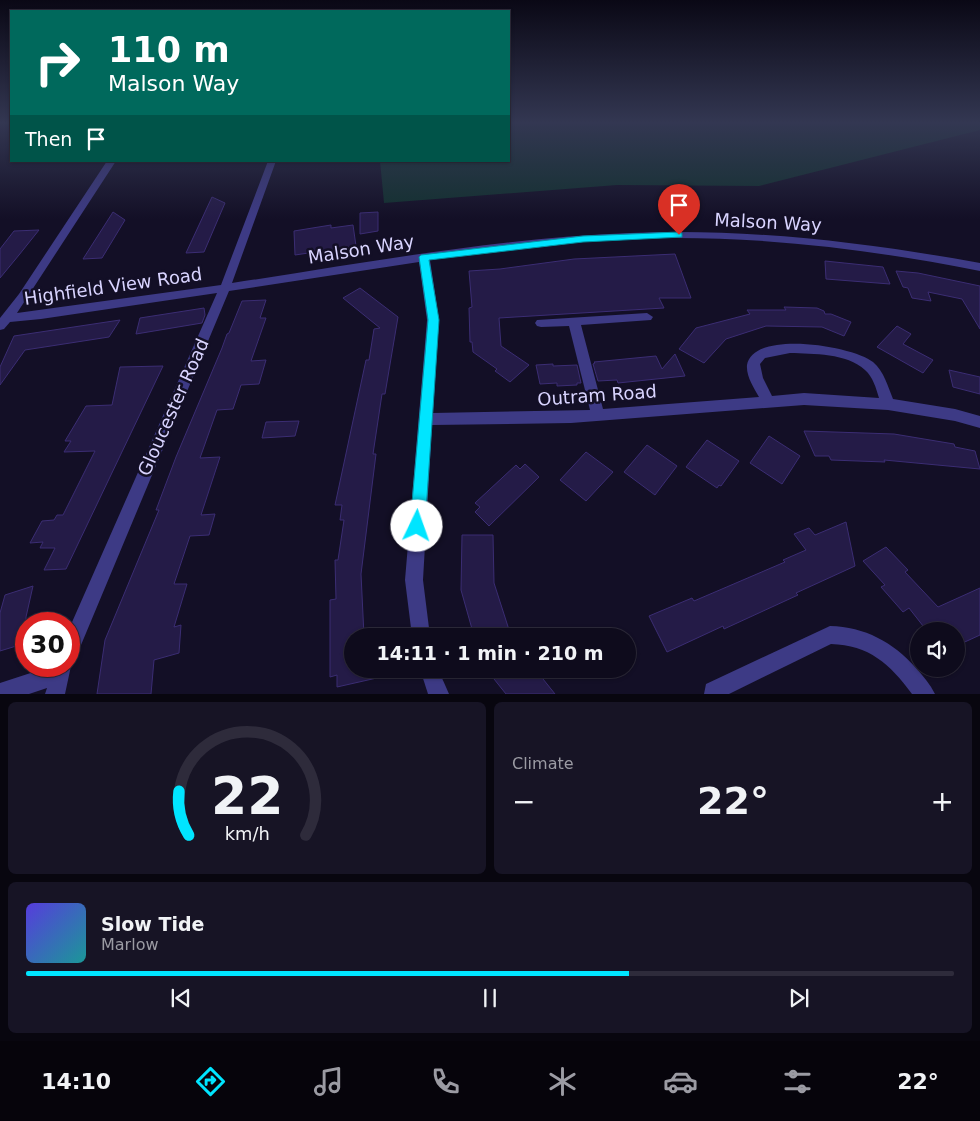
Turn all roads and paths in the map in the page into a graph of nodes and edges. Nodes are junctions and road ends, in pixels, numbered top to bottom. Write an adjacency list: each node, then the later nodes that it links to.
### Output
1 (111, 162): 8 (street)
2 (272, 162): 5 (street, Gloucester Road)
3 (424, 257): 4 (street, Malson Way); 5 (street, Malson Way); 13 (street)
4 (980, 267)
5 (225, 288): 8 (street, Highfield View Road); 15 (street, Gloucester Road)
6 (647, 317): 7 (street)
7 (574, 321): 9 (street); 12 (street)
8 (3, 322)
9 (541, 323)
10 (768, 402): 11 (street, Outram Road); 11 (street); 12 (street, Outram Road)
11 (888, 404): 14 (street, Outram Road)
12 (598, 415): 13 (street, Outram Road)
13 (427, 419): 16 (street)
14 (980, 422)
15 (80, 624)
16 (420, 628)
17 (58, 678): 20 (street)
18 (432, 678): 21 (street)
19 (713, 691): 22 (street)
20 (0, 693)
21 (439, 694)
22 (925, 694)

